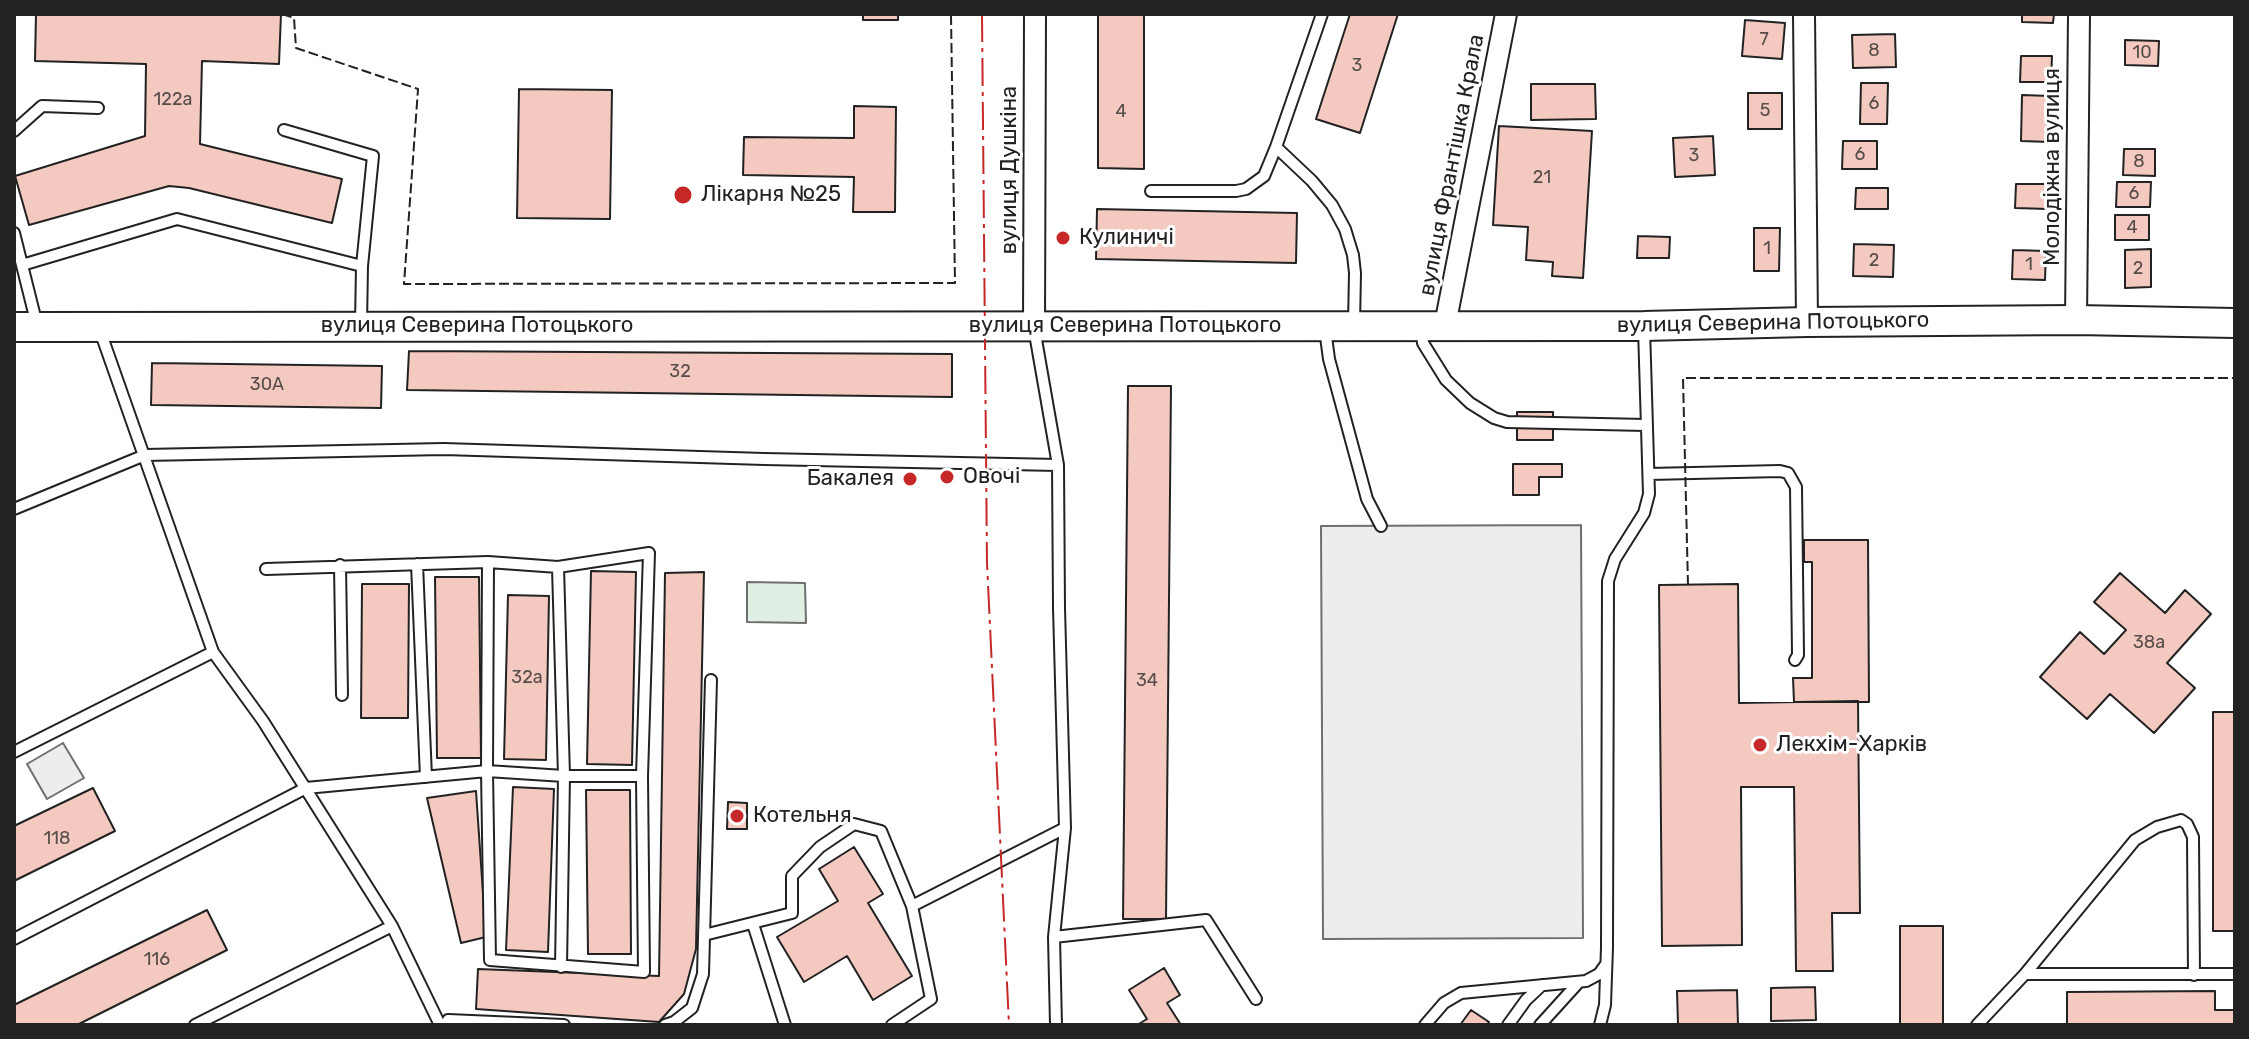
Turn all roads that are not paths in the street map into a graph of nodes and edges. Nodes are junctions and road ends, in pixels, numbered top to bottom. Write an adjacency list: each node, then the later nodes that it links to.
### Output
1 (1035, 14): 20 (street, вулиця Душкіна)
2 (1322, 14): 9 (lane)
3 (1506, 14): 17 (street, вулиця Франтішка Крала)
4 (1804, 14): 15 (street)
5 (2079, 14): 14 (street, Молодіжна вулиця)
6 (98, 108): 8 (lane)
7 (284, 130): 13 (lane)
8 (14, 131)
9 (1276, 147): 10 (lane); 22 (lane)
10 (1151, 191)
11 (14, 233): 12 (lane)
12 (22, 265): 13 (lane); 24 (lane)
13 (362, 266): 19 (lane)
14 (2076, 320): 15 (street, вулиця Северина Потоцького); 16 (street, вулиця Северина Потоцького)
15 (1807, 322): 23 (street, вулиця Северина Потоцького)
16 (2235, 323)
17 (1432, 325): 22 (street, вулиця Северина Потоцького); 23 (street, вулиця Северина Потоцького); 25 (lane)
18 (99, 326): 19 (street, вулиця Северина Потоцького); 24 (street, вулиця Северина Потоцького); 26 (lane)
19 (361, 326): 20 (street, вулиця Северина Потоцького)
20 (1034, 326): 21 (street, вулиця Северина Потоцького); 27 (lane)
21 (1325, 326): 22 (street, вулиця Северина Потоцького); 30 (lane)
22 (1354, 326)
23 (1644, 326): 25 (lane)
24 (26, 327)
25 (1646, 425): 28 (lane)
26 (145, 455): 27 (lane); 29 (lane); 36 (lane)
27 (1058, 465): 46 (lane)
28 (1649, 474): 37 (lane); 53 (lane)
29 (14, 509)
30 (1381, 526)
31 (488, 562): 32 (lane); 34 (lane); 41 (lane)
32 (417, 564): 33 (lane); 44 (lane)
33 (340, 565): 35 (lane); 39 (lane)
34 (558, 567): 42 (lane); 43 (lane)
35 (266, 569)
36 (213, 652): 40 (lane); 45 (lane)
37 (1795, 660)
38 (711, 680): 50 (lane)
39 (342, 695)
40 (14, 752)
41 (487, 771): 42 (lane); 44 (lane); 54 (lane)
42 (564, 776): 43 (lane); 54 (lane)
43 (642, 776): 54 (lane)
44 (426, 777): 45 (lane)
45 (306, 788): 49 (lane); 52 (lane)
46 (1065, 828): 47 (lane); 51 (lane)
47 (912, 906): 48 (lane); 66 (lane)
48 (753, 924): 50 (lane); 65 (lane)
49 (392, 926): 61 (lane); 62 (lane)
50 (704, 935): 64 (lane)
51 (1054, 937): 60 (lane); 67 (lane)
52 (14, 939)
53 (1607, 963): 58 (lane); 71 (lane)
54 (561, 967)
55 (2025, 974): 57 (lane); 57 (lane); 72 (lane)
56 (2235, 974): 57 (lane)
57 (2194, 975)
58 (1579, 982): 59 (lane); 70 (lane)
59 (1542, 985): 68 (lane); 69 (lane)
60 (1256, 999)
61 (195, 1025)
62 (442, 1025): 63 (lane)
63 (564, 1025)
64 (665, 1025)
65 (785, 1025)
66 (892, 1025)
67 (1056, 1025)
68 (1425, 1025)
69 (1508, 1025)
70 (1540, 1025)
71 (1600, 1025)
72 (1977, 1025)

